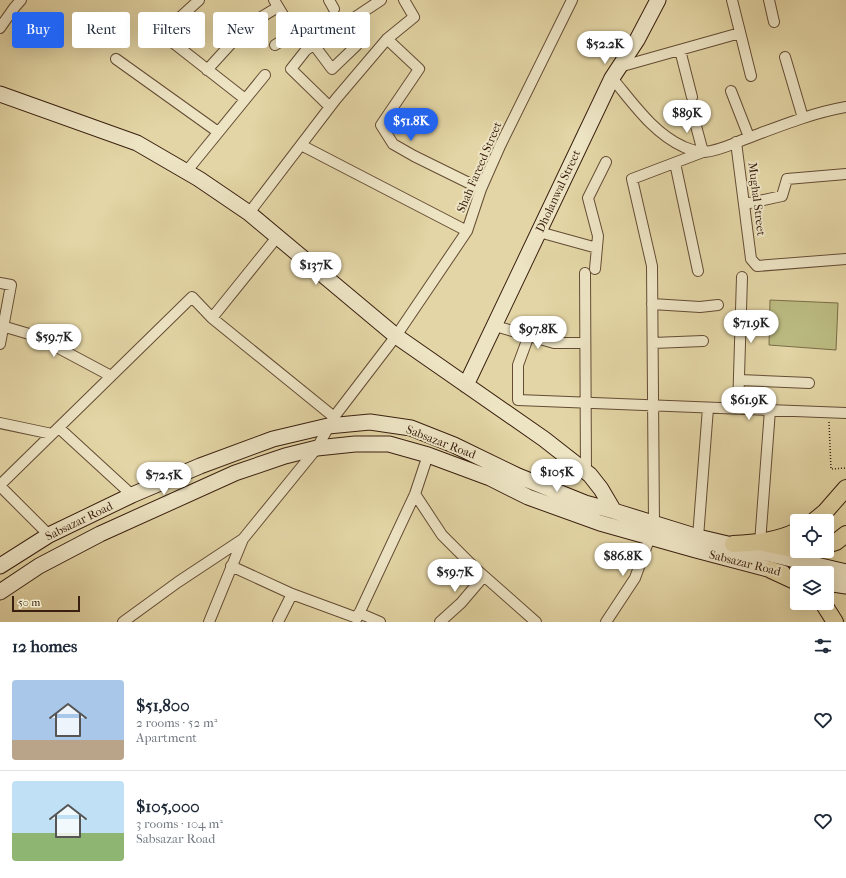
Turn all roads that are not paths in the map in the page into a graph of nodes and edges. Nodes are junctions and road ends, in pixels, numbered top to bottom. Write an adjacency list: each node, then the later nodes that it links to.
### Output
1 (21, 0): 12 (street)
2 (199, 0): 22 (street)
3 (381, 0): 10 (street)
4 (404, 0): 14 (street)
5 (572, 0): 43 (street, Shah Fareed Street)
6 (658, 0): 23 (main road, Dholanwal Street)
7 (732, 0): 13 (street)
8 (769, 0): 11 (street)
9 (276, 3): 15 (street); 22 (street)
10 (363, 12)
11 (774, 22)
12 (0, 28)
13 (740, 33): 19 (street); 25 (street)
14 (387, 39): 30 (street); 43 (street)
15 (275, 45)
16 (309, 48): 30 (street)
17 (316, 48): 18 (street)
18 (354, 48)
19 (680, 50): 23 (street); 28 (street)
20 (785, 57): 33 (street)
21 (116, 59): 34 (street)
22 (207, 70): 29 (street)
23 (616, 73): 38 (street); 47 (main road, Dholanwal Street)
24 (265, 75): 29 (street)
25 (751, 76)
26 (732, 91): 35 (street)
27 (0, 94): 41 (main road)
28 (692, 97)
29 (245, 99): 34 (street)
30 (330, 107): 37 (street)
31 (846, 107): 33 (street)
32 (692, 111): 38 (street)
33 (803, 118): 35 (street)
34 (218, 132): 41 (street)
35 (749, 137): 36 (street)
36 (736, 142): 38 (street); 44 (street, Mughal Street)
37 (301, 145): 45 (street); 46 (street)
38 (703, 152): 40 (street)
39 (606, 162): 49 (street)
40 (675, 163): 52 (street); 56 (street)
41 (186, 172): 45 (main road)
42 (846, 174): 44 (street)
43 (481, 189): 46 (street, Shah Fareed Street)
44 (745, 204): 50 (street, Mughal Street)
45 (249, 213): 48 (main road)
46 (467, 231): 61 (street, Shah Fareed Street)
47 (539, 232): 49 (street); 60 (main road, Dholanwal Street)
48 (278, 236): 58 (street); 61 (main road)
49 (597, 248): 51 (street)
50 (846, 259)
51 (595, 269)
52 (698, 271)
53 (585, 273): 64 (street)
54 (742, 277): 68 (street)
55 (0, 283): 59 (street)
56 (652, 304): 57 (street); 65 (street)
57 (718, 305)
58 (212, 318): 67 (street); 77 (street)
59 (2, 326): 66 (street); 67 (street)
60 (495, 326): 62 (street); 70 (main road, Dholanwal Street)
61 (396, 336): 70 (main road); 77 (street, Shah Fareed Street)
62 (529, 336): 64 (street); 71 (street)
63 (703, 341): 65 (street)
64 (585, 343): 71 (street)
65 (653, 343): 72 (street)
66 (0, 344)
67 (111, 376): 79 (street)
68 (738, 380): 69 (street); 74 (street)
69 (809, 383)
70 (466, 385): 82 (main road)
71 (586, 403): 72 (street); 82 (street)
72 (653, 406): 73 (street); 90 (street)
73 (708, 408): 74 (street); 94 (street)
74 (738, 409): 75 (street)
75 (770, 410): 76 (street); 96 (street)
76 (846, 413)
77 (331, 421): 80 (street, Shah Fareed Street); 85 (main road, Sabsazar Road); 87 (main road, Sabsazar Road)
78 (0, 423): 79 (street)
79 (55, 431): 84 (street); 85 (street)
80 (317, 448): 81 (main road, Sabsazar Road); 95 (street, Shah Fareed Street); 110 (main road, Sabsazar Road)
81 (428, 455): 86 (street); 87 (main road, Sabsazar Road)
82 (586, 472): 88 (main road)
83 (846, 488): 89 (main road)
84 (1, 489): 91 (street)
85 (130, 493): 91 (main road, Sabsazar Road)
86 (415, 494): 106 (street); 113 (street)
87 (585, 510): 88 (main road, Sabsazar Road); 90 (main road, Sabsazar Road)
88 (614, 511): 90 (main road, Sabsazar Road)
89 (823, 514)
90 (652, 530): 94 (main road, Sabsazar Road); 103 (main road, Sabsazar Road); 120 (street)
91 (48, 533): 100 (street); 101 (main road, Sabsazar Road)
92 (790, 534): 96 (main road)
93 (846, 534): 97 (main road)
94 (698, 537): 98 (main road, Sabsazar Road)
95 (243, 539): 102 (street); 114 (street)
96 (760, 543): 98 (main road); 99 (main road)
97 (834, 543)
98 (733, 544): 104 (main road, Sabsazar Road)
99 (790, 549)
100 (0, 559)
101 (0, 566)
102 (231, 566): 111 (street); 115 (street)
103 (771, 570): 105 (main road, Sabsazar Road); 107 (main road)
104 (846, 572)
105 (790, 574)
106 (484, 576): 118 (street); 119 (street)
107 (790, 579)
108 (834, 584): 109 (main road)
109 (846, 586)
110 (0, 592)
111 (292, 594): 113 (street); 116 (street)
112 (827, 610): 121 (main road)
113 (358, 618): 117 (street)
114 (123, 622)
115 (209, 622)
116 (278, 622)
117 (380, 622)
118 (440, 622)
119 (536, 622)
120 (606, 622)
121 (835, 622)

